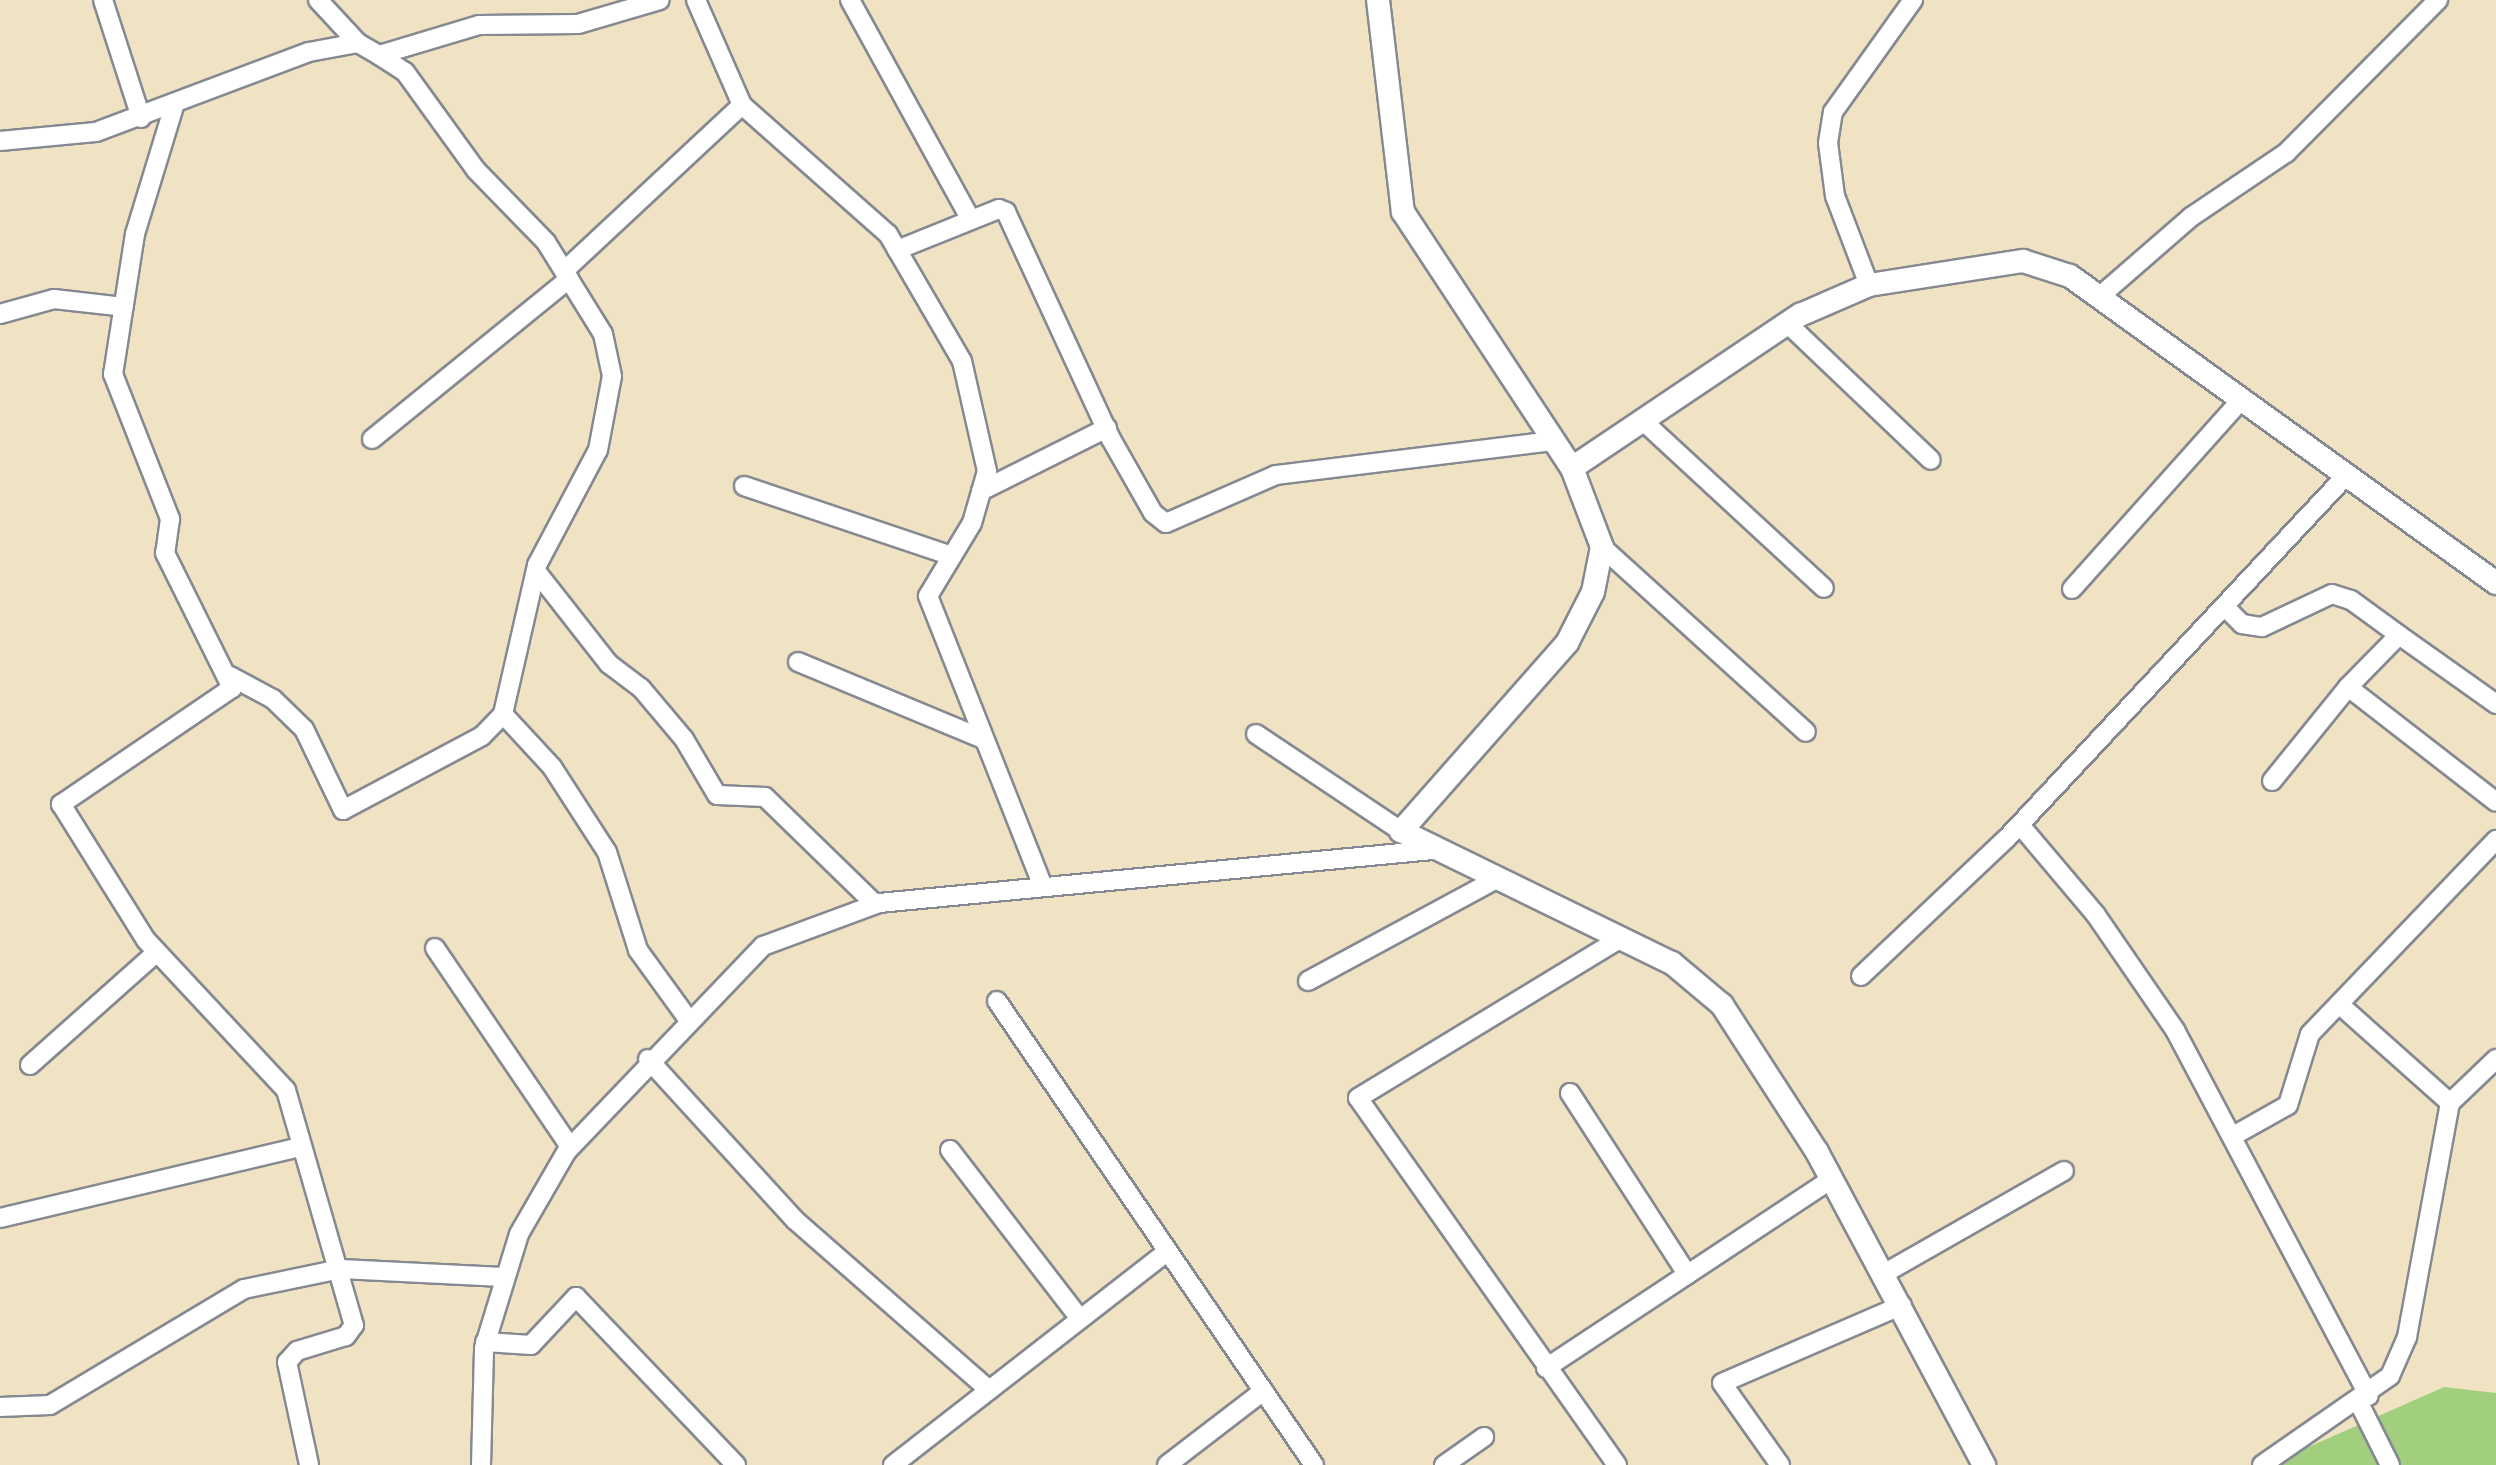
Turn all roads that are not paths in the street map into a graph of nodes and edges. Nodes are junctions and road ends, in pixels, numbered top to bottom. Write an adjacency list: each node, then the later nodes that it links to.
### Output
1 (103, 0): 13 (street)
2 (318, 0): 9 (street)
3 (660, 0): 10 (street)
4 (696, 0): 12 (street)
5 (850, 0): 15 (street)
6 (1378, 0): 27 (street)
7 (1913, 0): 18 (street)
8 (2438, 0): 19 (street)
9 (358, 43): 10 (street); 11 (street)
10 (379, 55): 17 (street)
11 (175, 103): 13 (street); 20 (street)
12 (742, 105): 16 (street); 17 (street)
13 (141, 118): 14 (street)
14 (0, 141)
15 (970, 219): 16 (street); 25 (street)
16 (897, 250): 32 (street)
17 (567, 275): 26 (street); 35 (street)
18 (1869, 285): 19 (street); 22 (street)
19 (2099, 297): 23 (street)
20 (124, 307): 21 (street); 42 (street)
21 (0, 314)
22 (1788, 324): 24 (street); 28 (street)
23 (2243, 398): 30 (street); 38 (street)
24 (1643, 421): 29 (street); 37 (street)
25 (1107, 428): 27 (street); 32 (street)
26 (372, 439)
27 (1554, 441): 29 (street)
28 (1931, 460)
29 (1572, 468): 33 (street)
30 (2347, 475): 36 (street); 39 (street)
31 (744, 486): 34 (street)
32 (981, 491): 34 (street)
33 (1602, 547): 46 (street); 52 (street)
34 (952, 556): 48 (street)
35 (536, 571): 45 (street); 57 (street)
36 (2496, 583)
37 (1824, 588)
38 (2072, 589)
39 (2227, 609): 40 (street); 51 (street)
40 (2399, 635): 43 (street); 44 (street)
41 (798, 662): 48 (street)
42 (230, 676): 45 (street); 60 (street)
43 (2348, 687): 49 (street); 50 (street)
44 (2496, 704)
45 (503, 714): 65 (street)
46 (1806, 732)
47 (1256, 734): 52 (street)
48 (981, 738): 56 (street)
49 (2272, 781)
50 (2496, 802)
51 (2020, 825): 61 (street); 71 (street)
52 (1401, 831): 54 (street)
53 (2496, 840): 64 (street)
54 (1432, 850): 55 (street); 56 (street)
55 (1495, 880): 58 (street); 62 (street)
56 (1043, 886): 57 (street)
57 (875, 904): 65 (street)
58 (1618, 940): 76 (street); 86 (street)
59 (435, 948): 73 (street)
60 (157, 952): 68 (street); 72 (street)
61 (1861, 976)
62 (1308, 981)
63 (997, 1001): 78 (street)
64 (2339, 1004): 70 (street); 71 (street)
65 (688, 1019): 66 (street)
66 (648, 1059): 73 (street); 87 (street)
67 (2496, 1059): 70 (street)
68 (30, 1065)
69 (1570, 1093): 81 (street)
70 (2450, 1103): 89 (street)
71 (2233, 1136): 89 (street)
72 (301, 1147): 77 (street); 79 (street)
73 (570, 1147): 82 (street)
74 (950, 1150): 84 (street)
75 (2064, 1171): 80 (street)
76 (1832, 1179): 80 (street); 81 (street)
77 (0, 1218)
78 (1165, 1253): 84 (street); 88 (street)
79 (341, 1269): 82 (street); 90 (street); 93 (street)
80 (1885, 1273): 83 (street)
81 (1687, 1274): 86 (street)
82 (503, 1277): 85 (street)
83 (1902, 1305): 101 (street); 102 (street)
84 (1080, 1319): 87 (street)
85 (485, 1342): 94 (street); 95 (street)
86 (1546, 1368): 100 (street)
87 (989, 1390): 92 (street)
88 (1262, 1392): 97 (street); 98 (street)
89 (2364, 1399): 103 (street); 104 (street)
90 (0, 1407)
91 (1484, 1437): 99 (street)
92 (914, 1458): 96 (street)
93 (309, 1465)
94 (481, 1465)
95 (736, 1465)
96 (893, 1465)
97 (1167, 1465)
98 (1314, 1465)
99 (1444, 1465)
100 (1617, 1465)
101 (1780, 1465)
102 (1984, 1465)
103 (2262, 1465)
104 (2390, 1465)

